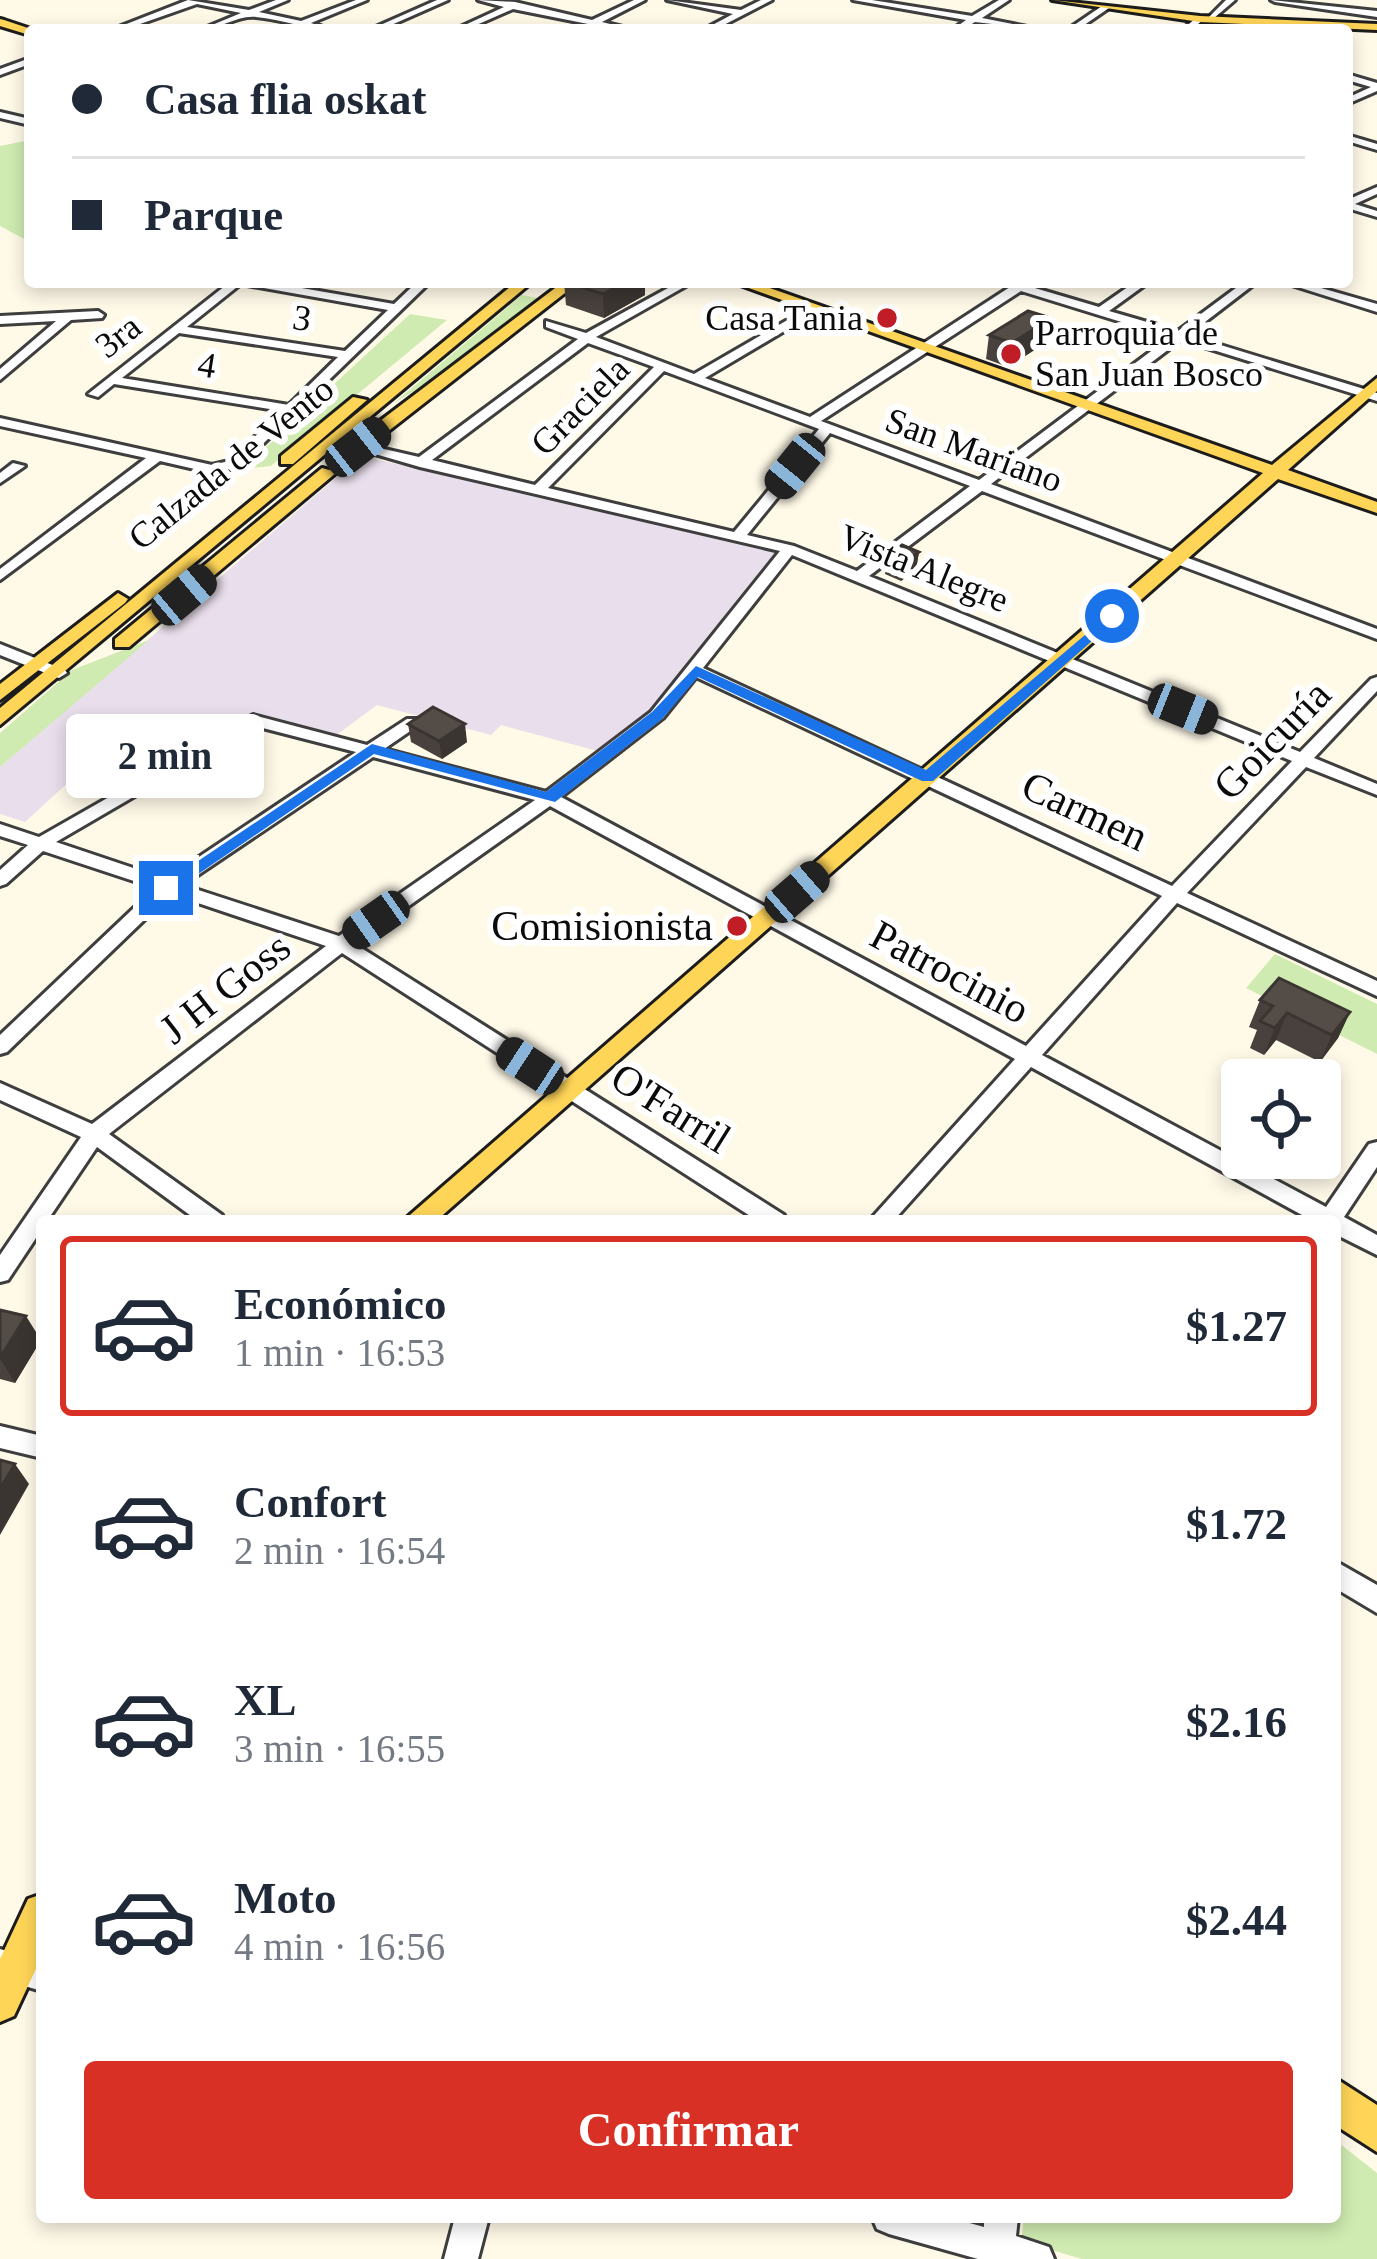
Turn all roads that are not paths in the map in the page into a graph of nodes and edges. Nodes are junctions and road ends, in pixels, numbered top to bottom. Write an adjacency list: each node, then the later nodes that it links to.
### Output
1 (196, 0): 20 (street); 25 (street)
2 (284, 0): 20 (street)
3 (363, 0): 27 (street)
4 (444, 0): 28 (street)
5 (482, 0): 18 (street)
6 (527, 0): 18 (street)
7 (641, 0): 24 (street)
8 (671, 0): 21 (street)
9 (768, 0): 21 (street)
10 (857, 0): 23 (street)
11 (1005, 0): 23 (street)
12 (1057, 0): 17 (main road)
13 (1081, 0): 17 (main road)
14 (1231, 0): 22 (street)
15 (1275, 0): 19 (street)
16 (1340, 0): 19 (street)
17 (1110, 4): 22 (main road); 35 (street)
18 (513, 6): 24 (street); 29 (street)
19 (1330, 9): 38 (street); 39 (street)
20 (250, 13): 26 (street); 27 (street)
21 (742, 13): 32 (street)
22 (1206, 17): 36 (street); 37 (main road); 38 (main road)
23 (976, 18): 33 (street); 34 (street)
24 (593, 22): 30 (street); 31 (street)
25 (131, 24)
26 (220, 24)
27 (302, 24)
28 (387, 24)
29 (472, 24)
30 (589, 24)
31 (602, 24)
32 (719, 24)
33 (966, 24)
34 (1008, 24)
35 (1080, 24)
36 (1195, 24)
37 (1230, 24)
38 (1307, 24)
39 (1377, 32)
40 (229, 288): 61 (street, 3ra)
41 (281, 288): 53 (street)
42 (418, 288): 53 (street)
43 (495, 288): 84 (main road, Calzada de Vento)
44 (518, 288): 78 (main road, Calzada de Vento)
45 (564, 288): 70 (main road, Calzada de Vento)
46 (676, 288): 63 (street)
47 (756, 288): 55 (main road)
48 (1011, 288): 64 (street)
49 (1029, 288): 56 (street)
50 (1134, 288): 56 (street)
51 (1243, 288): 62 (street)
52 (1309, 288): 54 (street)
53 (396, 308): 65 (street)
54 (1377, 308)
55 (814, 309): 64 (main road); 68 (street, Graciela)
56 (1101, 311): 62 (street)
57 (98, 315): 58 (street)
58 (67, 317): 59 (street); 67 (street)
59 (0, 320)
60 (550, 324): 63 (street, San Mariano)
61 (176, 328): 65 (street, 3); 69 (street, 3ra)
62 (1181, 336): 71 (street); 73 (street)
63 (588, 338): 66 (street, San Mariano); 81 (street)
64 (925, 348): 73 (main road); 76 (street)
65 (348, 355): 74 (street)
66 (663, 365): 68 (street, San Mariano); 87 (street, Graciela)
67 (0, 376)
68 (696, 378): 76 (street, San Mariano)
69 (112, 380): 72 (street, 3ra); 74 (street, 4)
70 (445, 381): 78 (main road); 79 (main road, Calzada de Vento)
71 (1373, 391): 83 (main road)
72 (94, 394)
73 (1086, 406): 83 (main road); 86 (street)
74 (292, 409): 80 (street)
75 (0, 422): 80 (street)
76 (811, 422): 77 (street, San Mariano)
77 (826, 428): 86 (street, San Mariano); 89 (street)
78 (336, 444): 84 (main road); 97 (main road, Calzada de Vento)
79 (368, 450): 81 (street, Vista Alegre); 97 (main road, Calzada de Vento)
80 (157, 457): 92 (street)
81 (426, 458): 87 (street, Vista Alegre)
82 (18, 466): 85 (street)
83 (1272, 472): 88 (main road); 91 (main road)
84 (269, 474): 97 (main road, Calzada de Vento)
85 (0, 479)
86 (982, 485): 91 (street, San Mariano); 93 (street)
87 (539, 489): 89 (street, Vista Alegre)
88 (1377, 508)
89 (737, 536): 90 (street, Vista Alegre)
90 (789, 550): 93 (street, Vista Alegre); 98 (street, J H Goss)
91 (1178, 558): 94 (street, San Mariano); 96 (main road)
92 (0, 576)
93 (860, 576): 96 (street, Vista Alegre)
94 (1377, 634)
95 (0, 649): 97 (street)
96 (1063, 659): 104 (street, Vista Alegre); 105 (main road)
97 (48, 669): 100 (main road, Calzada de Vento); 101 (main road, Calzada de Vento)
98 (696, 671): 105 (street, Carmen); 107 (street, J H Goss)
99 (1377, 682): 104 (street, Goicuría)
100 (0, 694)
101 (0, 718)
102 (412, 722): 103 (street)
103 (372, 749): 107 (street, Patrocinio); 109 (street, Patrocinio); 111 (street)
104 (1304, 759): 106 (street, Vista Alegre); 112 (street, Goicuría)
105 (928, 777): 112 (street, Carmen); 113 (main road)
106 (1377, 790)
107 (549, 798): 113 (street, Patrocinio); 114 (street, J H Goss)
108 (0, 830): 109 (street, O'Farril)
109 (40, 844): 110 (street); 111 (street, O'Farril)
110 (0, 880)
111 (166, 888): 114 (street, O'Farril); 116 (street)
112 (1175, 894): 115 (street, Carmen); 117 (street, Goicuría)
113 (766, 919): 117 (street, Patrocinio); 118 (main road)
114 (341, 944): 118 (street, O'Farril); 120 (street, J H Goss)
115 (1377, 989)
116 (0, 1047)
117 (1027, 1058): 126 (street, Goicuría); 127 (street, Patrocinio)
118 (568, 1090): 124 (main road); 125 (street, O'Farril)
119 (0, 1091): 120 (street)
120 (94, 1134): 122 (street, J H Goss); 123 (street)
121 (1377, 1150): 128 (street)
122 (39, 1215)
123 (206, 1215)
124 (424, 1215)
125 (766, 1215)
126 (885, 1215)
127 (1320, 1215)
128 (1335, 1215)
129 (36, 1220): 132 (street, J H Goss)
130 (1341, 1226): 131 (street, Patrocinio)
131 (1377, 1246)
132 (0, 1273)
133 (0, 1436): 134 (street)
134 (36, 1445)
135 (1341, 1577): 136 (street)
136 (1377, 1600)
137 (36, 1927): 138 (main road)
138 (14, 1978)
139 (1341, 2104): 140 (main road)
140 (1377, 2131)
141 (470, 2223): 144 (street)
142 (917, 2223): 143 (street)
143 (999, 2241): 145 (street)
144 (461, 2259)
145 (1037, 2259)

